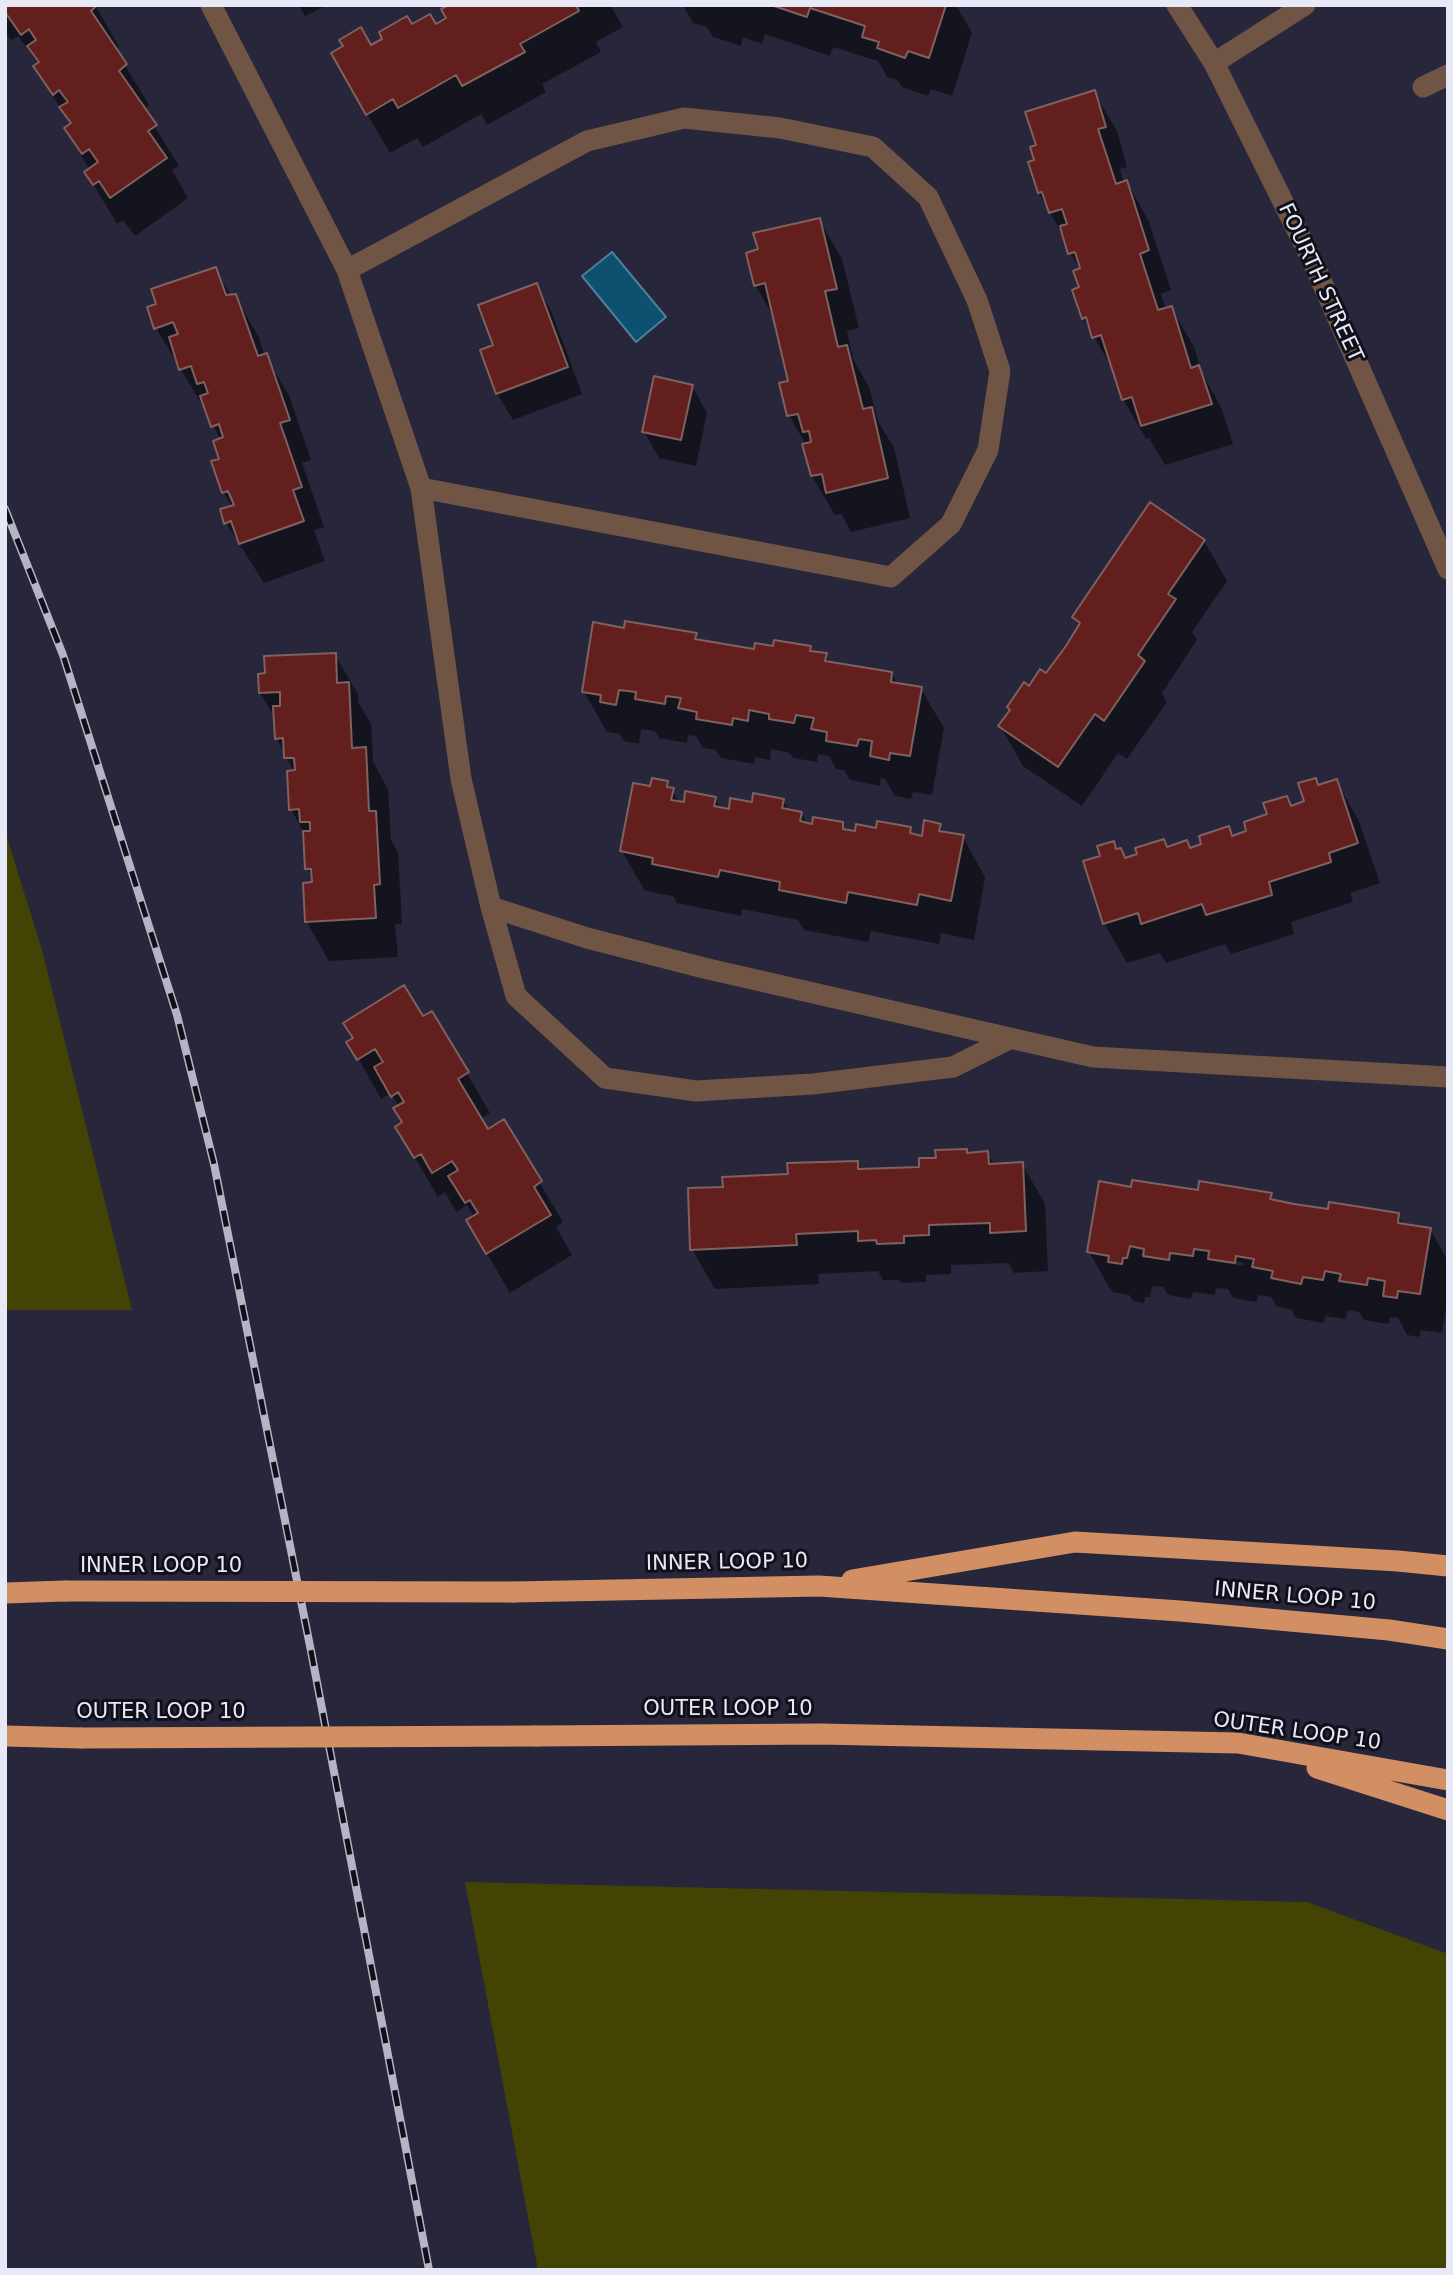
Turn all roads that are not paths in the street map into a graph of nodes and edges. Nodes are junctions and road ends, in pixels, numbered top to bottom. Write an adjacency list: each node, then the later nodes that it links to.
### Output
1 (211, 5): 7 (street)
2 (1177, 5): 4 (street, FOURTH STREET)
3 (1305, 5): 4 (street)
4 (1214, 64): 9 (street, FOURTH STREET)
5 (1448, 75): 6 (street)
6 (1423, 87)
7 (347, 270): 8 (street); 8 (street)
8 (421, 488): 10 (street)
9 (1448, 569)
10 (491, 906): 11 (street); 11 (street)
11 (1011, 1038): 12 (street)
12 (1448, 1077)
13 (1448, 1566): 14 (highway)
14 (819, 1586): 15 (highway, INNER LOOP 10, bridge); 16 (highway, INNER LOOP 10)
15 (5, 1593)
16 (1448, 1639)
17 (5, 1736): 18 (highway, OUTER LOOP 10, bridge)
18 (1238, 1743): 19 (highway, OUTER LOOP 10); 20 (highway)
19 (1448, 1780)
20 (1448, 1810)

